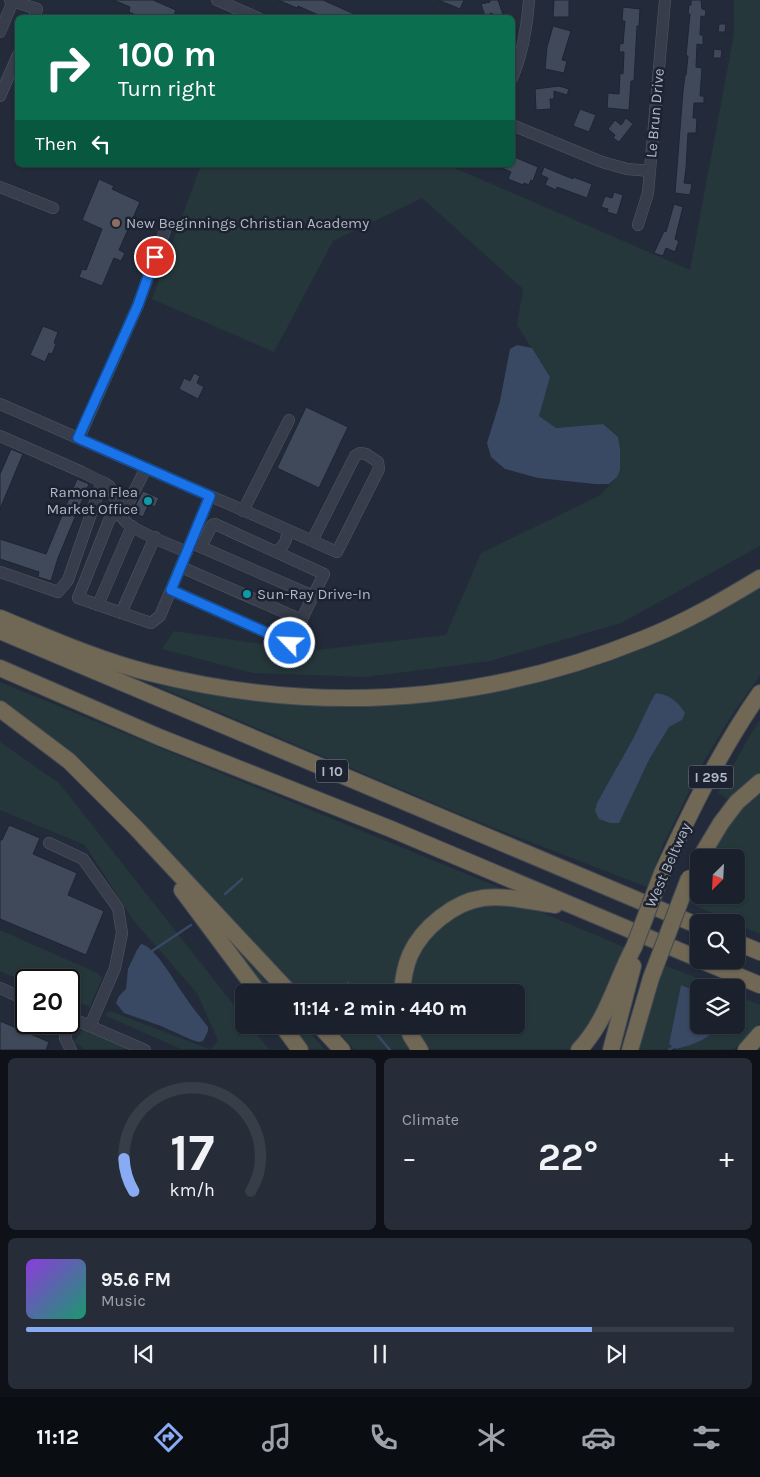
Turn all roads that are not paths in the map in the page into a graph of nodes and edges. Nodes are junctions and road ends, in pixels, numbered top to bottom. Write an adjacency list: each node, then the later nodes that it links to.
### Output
1 (12, 0): 5 (street); 7 (street)
2 (217, 0): 6 (street)
3 (529, 0): 9 (street)
4 (665, 0): 12 (street, Le Brun Drive)
5 (35, 15)
6 (251, 15)
7 (0, 32)
8 (15, 62): 10 (street)
9 (515, 70)
10 (0, 96)
11 (515, 126): 12 (street)
12 (650, 171): 16 (street, Le Brun Drive)
13 (0, 187): 14 (street)
14 (53, 208)
15 (167, 225): 20 (street)
16 (638, 225)
17 (0, 404): 20 (street)
18 (289, 420): 24 (street)
19 (0, 436): 22 (street)
20 (78, 438): 21 (street)
21 (146, 468): 23 (street); 25 (street)
22 (102, 482): 25 (street); 36 (street)
23 (213, 497): 24 (street); 30 (street)
24 (243, 510): 27 (street)
25 (118, 513): 26 (street); 38 (street)
26 (132, 526): 28 (street); 39 (street)
27 (287, 530): 29 (street); 31 (street)
28 (155, 537): 30 (street); 40 (street)
29 (312, 541): 29 (street)
30 (193, 548): 31 (street); 32 (street); 37 (street)
31 (276, 552): 37 (street)
32 (181, 566): 35 (street); 42 (street)
33 (0, 572): 36 (street)
34 (760, 578): 41 (highway)
35 (171, 590): 40 (street); 42 (street)
36 (58, 592): 38 (street)
37 (313, 596): 42 (street)
38 (78, 598): 39 (street)
39 (98, 605): 40 (street)
40 (121, 613)
41 (0, 618)
42 (302, 620)
43 (0, 631): 53 (highway, I 10)
44 (0, 668): 52 (highway, I 10)
45 (760, 693): 57 (highway, West Beltway / I 295, bridge)
46 (0, 709): 48 (highway)
47 (760, 782): 50 (highway)
48 (136, 828): 59 (highway); 60 (highway)
49 (49, 843): 66 (street)
50 (705, 849)
51 (690, 876): 79 (highway, bridge)
52 (578, 908): 56 (highway, I 10); 61 (highway)
53 (690, 922)
54 (745, 946): 55 (highway)
55 (760, 952)
56 (690, 956)
57 (628, 968): 77 (highway); 78 (highway)
58 (720, 969): 62 (highway, I 10)
59 (252, 984)
60 (282, 984)
61 (403, 984)
62 (760, 986)
63 (0, 988): 64 (street)
64 (15, 995)
65 (80, 1022): 66 (street)
66 (90, 1026): 73 (street)
67 (67, 1034): 72 (street)
68 (288, 1034): 74 (highway)
69 (327, 1034): 75 (highway)
70 (410, 1034): 76 (highway)
71 (760, 1034): 80 (highway)
72 (71, 1050)
73 (146, 1050)
74 (300, 1050)
75 (342, 1050)
76 (420, 1050)
77 (580, 1050)
78 (611, 1050)
79 (630, 1050)
80 (746, 1050)

